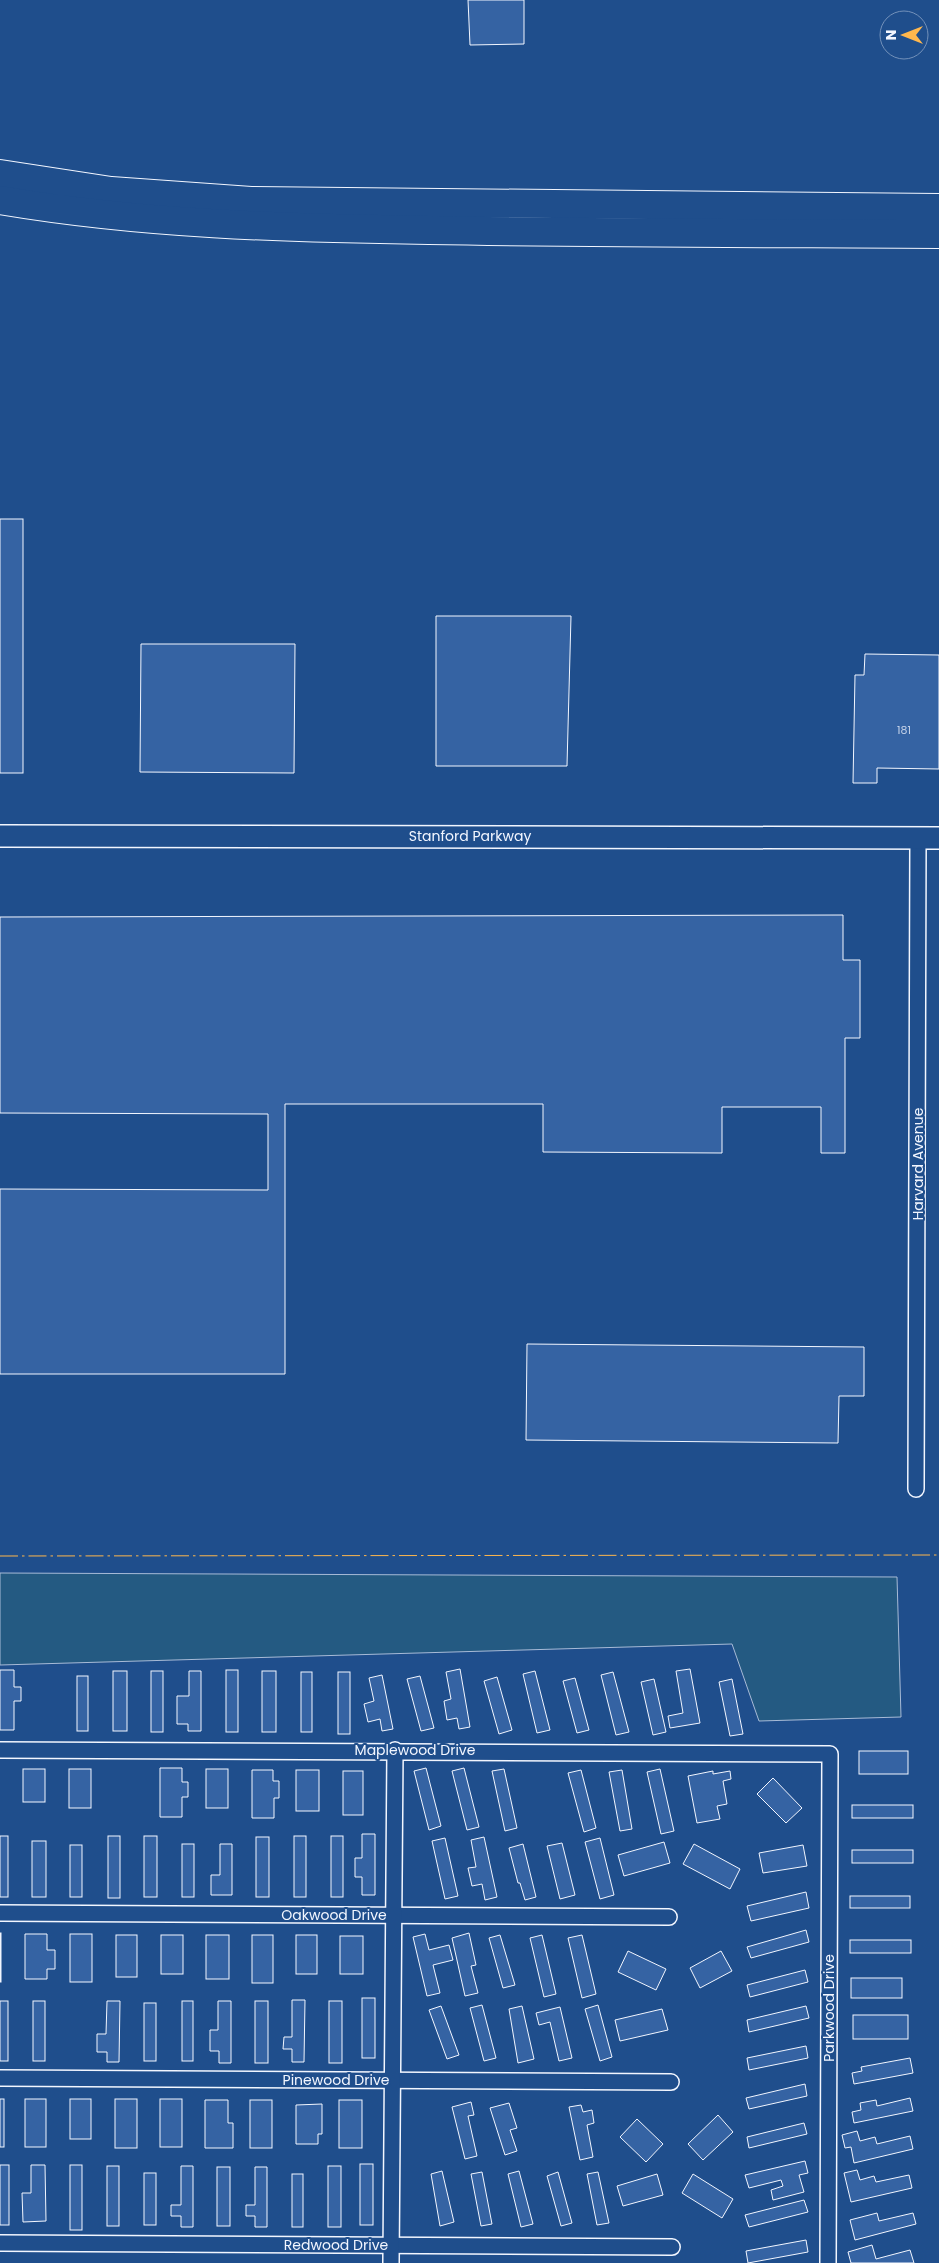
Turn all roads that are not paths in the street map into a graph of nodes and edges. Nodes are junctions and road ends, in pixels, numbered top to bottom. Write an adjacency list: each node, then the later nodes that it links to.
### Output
1 (0, 174): 3 (highway)
2 (0, 200): 4 (highway)
3 (939, 208)
4 (939, 234)
5 (0, 836): 6 (street, Stanford Parkway)
6 (929, 838): 7 (street, Harvard Avenue)
7 (916, 1489)
8 (0, 1750): 9 (street, Maplewood Drive)
9 (395, 1750): 10 (street, Maplewood Drive); 12 (street)
10 (830, 1754): 21 (street, Parkwood Drive)
11 (0, 1913): 12 (street, Oakwood Drive)
12 (394, 1915): 13 (street, Oakwood Drive); 15 (street)
13 (669, 1917)
14 (0, 2078): 15 (street, Pinewood Drive)
15 (392, 2080): 16 (street, Pinewood Drive); 18 (street)
16 (672, 2082)
17 (0, 2243): 18 (street, Redwood Drive)
18 (391, 2245): 19 (street, Redwood Drive); 20 (street)
19 (672, 2247)
20 (391, 2263)
21 (828, 2263)

